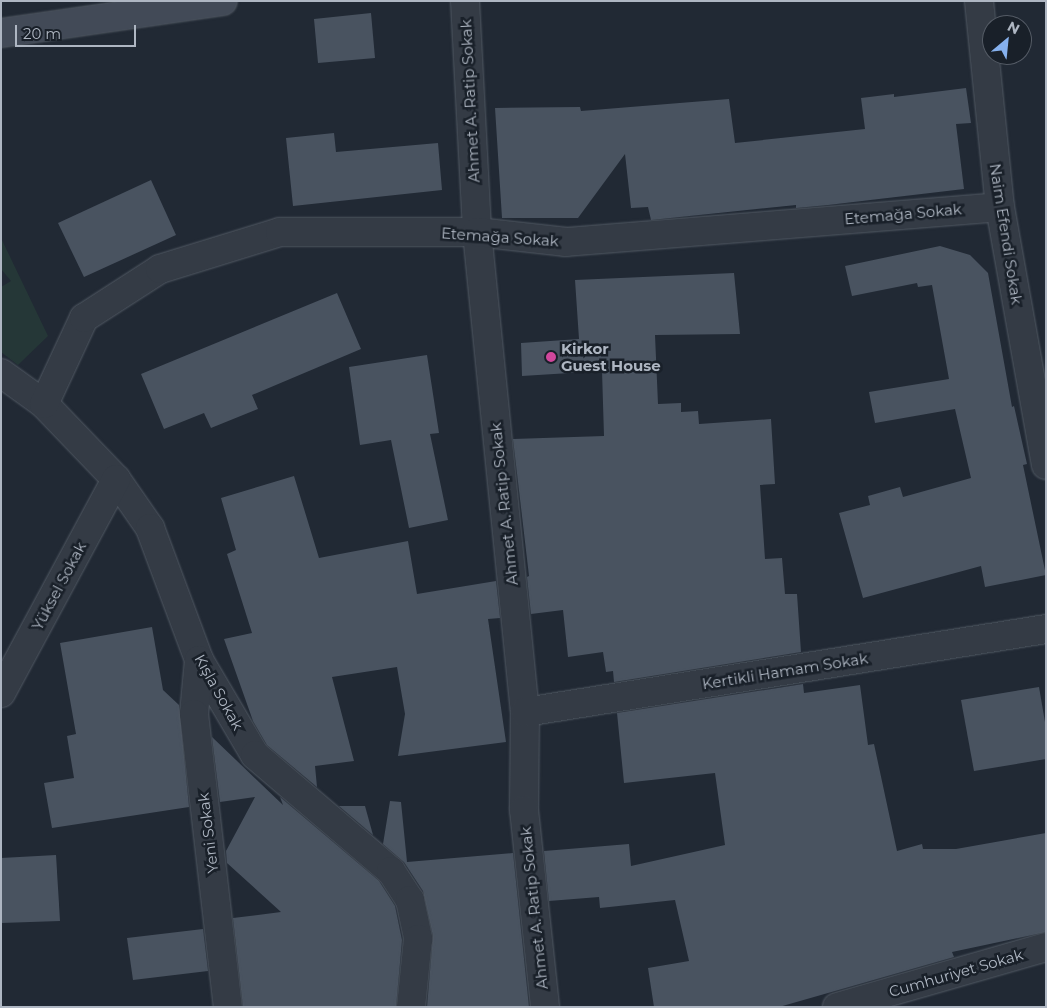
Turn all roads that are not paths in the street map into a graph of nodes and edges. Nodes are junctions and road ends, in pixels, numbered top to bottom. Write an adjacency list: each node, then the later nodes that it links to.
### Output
1 (224, 1): 4 (street)
2 (465, 1): 6 (street, Ahmet A. Ratip Sokak)
3 (979, 1): 5 (street, Naim Efendi Sokak)
4 (1, 33)
5 (1000, 207): 6 (street, Etemağa Sokak); 9 (street, Naim Efendi Sokak)
6 (477, 232): 8 (street, Etemağa Sokak); 14 (street, Ahmet A. Ratip Sokak)
7 (1, 373): 8 (street, Kışla Sokak)
8 (44, 404): 10 (street, Kışla Sokak)
9 (1046, 465)
10 (116, 479): 12 (street, Kışla Sokak); 13 (street, Yüksel Sokak)
11 (1046, 629): 14 (street, Kertikli Hamam Sokak)
12 (199, 660): 16 (street, Yeni Sokak); 17 (street, Kışla Sokak)
13 (1, 693)
14 (525, 712): 18 (street, Ahmet A. Ratip Sokak)
15 (1046, 947): 19 (street, Cumhuriyet Sokak)
16 (228, 1007)
17 (411, 1007)
18 (545, 1007)
19 (837, 1007)

